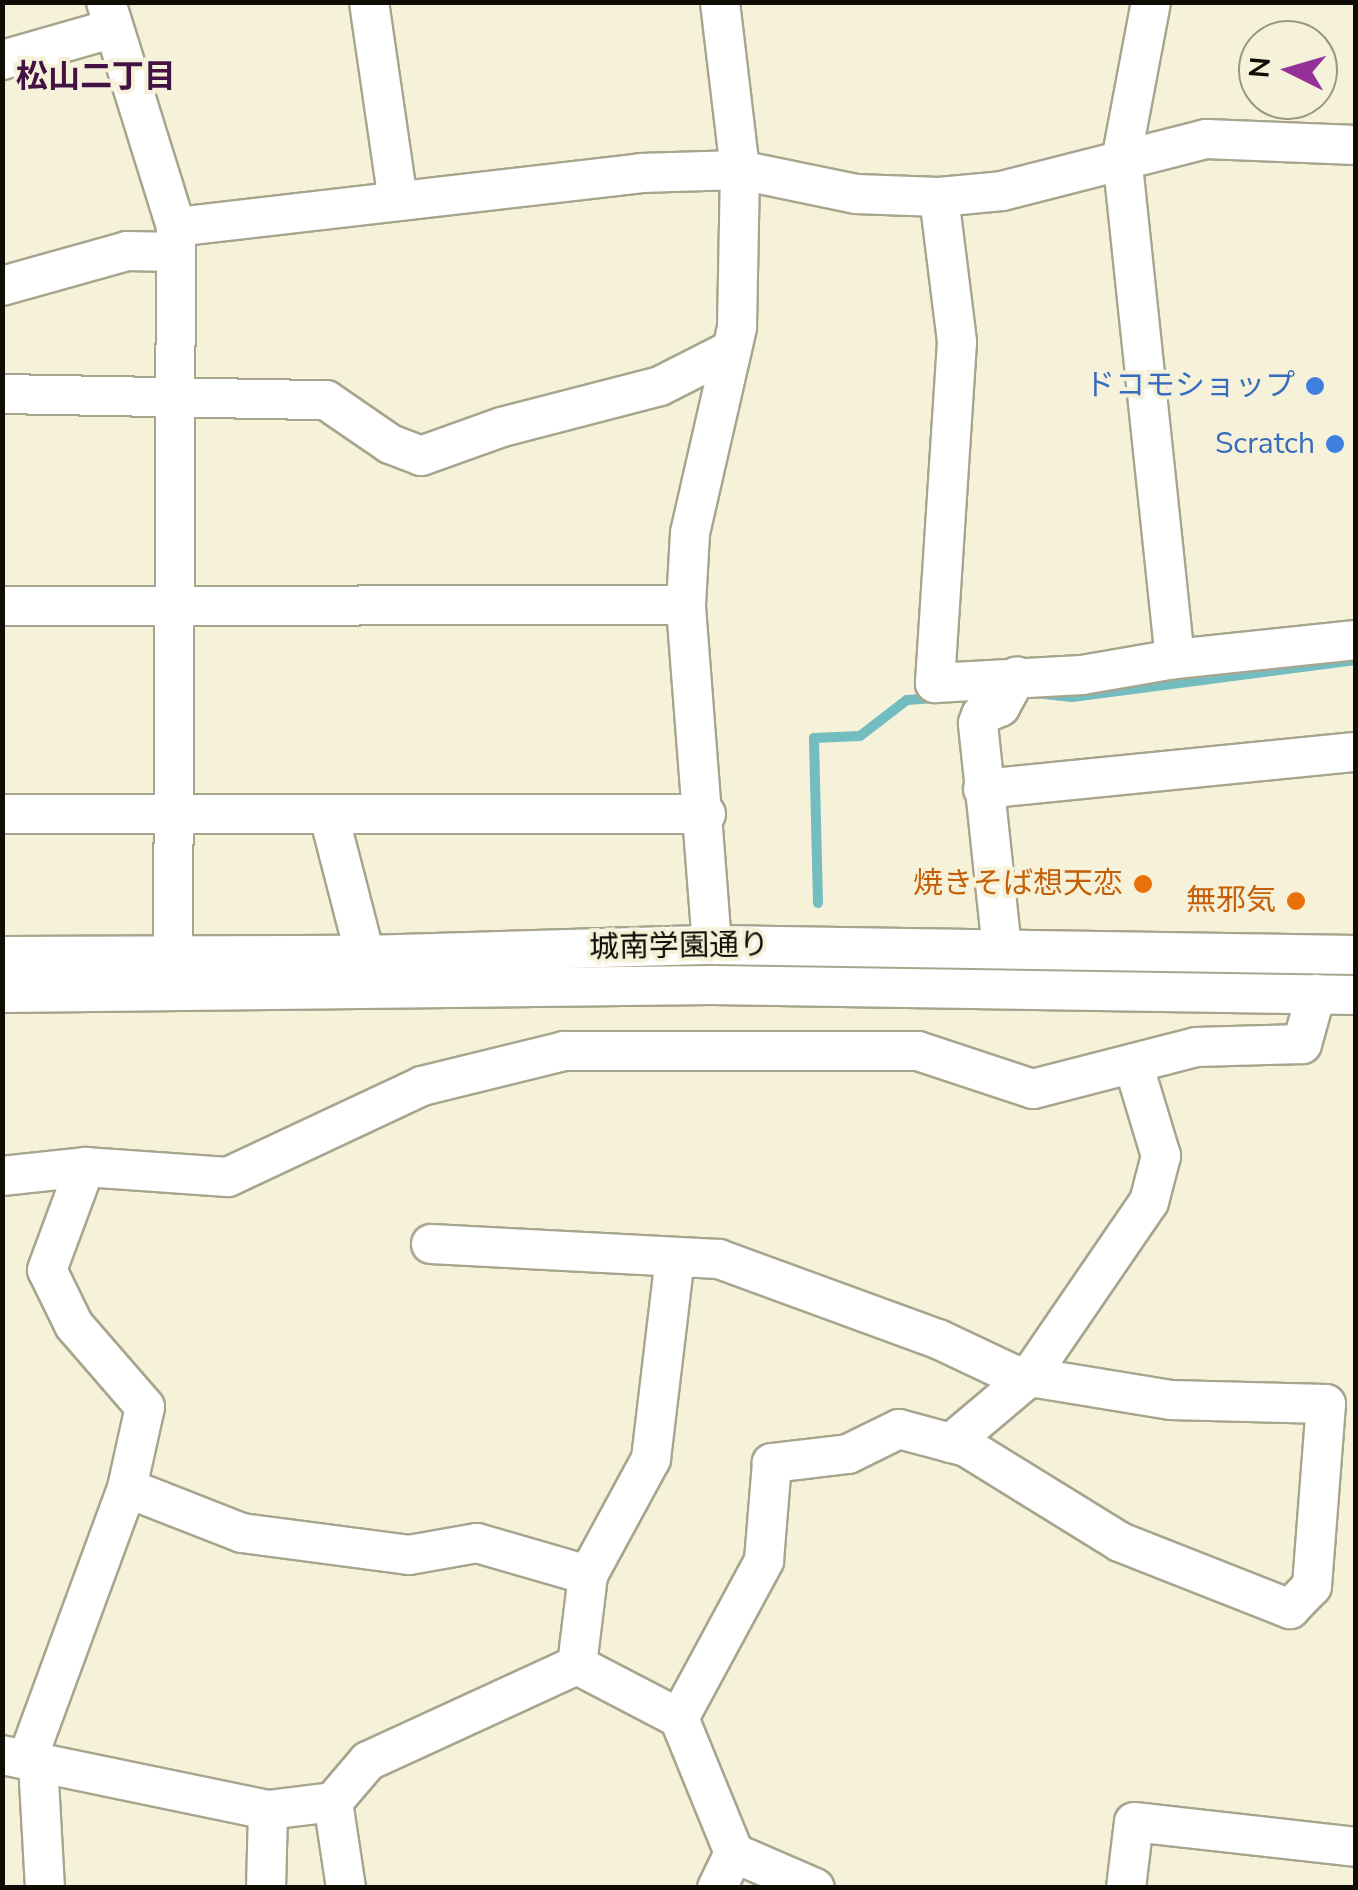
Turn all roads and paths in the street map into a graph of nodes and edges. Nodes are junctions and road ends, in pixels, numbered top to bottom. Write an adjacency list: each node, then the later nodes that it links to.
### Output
1 (369, 2): 10 (street)
2 (720, 2): 8 (street)
3 (1151, 2): 7 (street)
4 (110, 15): 5 (street); 11 (street)
5 (2, 60)
6 (1356, 145): 7 (street)
7 (1122, 156): 9 (street); 20 (street)
8 (740, 170): 9 (street); 10 (street); 13 (street)
9 (939, 196): 21 (street)
10 (398, 201): 11 (street)
11 (175, 240): 12 (street); 15 (street)
12 (2, 286)
13 (731, 350): 15 (street); 16 (street)
14 (2, 394): 15 (street)
15 (176, 398): 18 (street)
16 (686, 605): 18 (street); 26 (street)
17 (2, 606): 18 (street)
18 (174, 606): 25 (street)
19 (1356, 640): 20 (street)
20 (1175, 659): 21 (street)
21 (1008, 692): 23 (street)
22 (1356, 752): 23 (street)
23 (983, 789): 29 (street)
24 (2, 814): 25 (street)
25 (171, 814): 27 (street); 33 (street)
26 (706, 814): 27 (street); 28 (street)
27 (329, 816): 32 (street)
28 (712, 945): 29 (street, 城南学園通り); 32 (street, 城南学園通り)
29 (1002, 950): 30 (street, 城南学園通り)
30 (1356, 954)
31 (2, 956): 33 (street, 城南学園通り)
32 (365, 956): 33 (street, 城南学園通り)
33 (173, 974): 34 (street, 城南学園通り); 35 (street, 城南学園通り)
34 (2, 993)
35 (1316, 994): 36 (street, 城南学園通り); 37 (street)
36 (1356, 996)
37 (1132, 1063): 38 (street); 42 (street)
38 (85, 1168): 39 (street); 45 (street)
39 (2, 1176)
40 (431, 1244): 41 (street)
41 (675, 1257): 42 (street); 46 (street)
42 (1029, 1376): 43 (street); 44 (street)
43 (1340, 1403): 44 (street)
44 (952, 1443): 48 (street)
45 (127, 1488): 46 (street); 49 (street)
46 (588, 1576): 47 (street)
47 (577, 1665): 48 (street); 50 (street)
48 (679, 1718): 53 (street)
49 (22, 1759): 51 (street); 54 (street)
50 (333, 1802): 51 (street); 56 (street)
51 (268, 1810): 55 (street)
52 (1356, 1847): 59 (street)
53 (734, 1853): 57 (street); 58 (street)
54 (45, 1888)
55 (266, 1888)
56 (346, 1888)
57 (717, 1888)
58 (815, 1888)
59 (1126, 1888)

